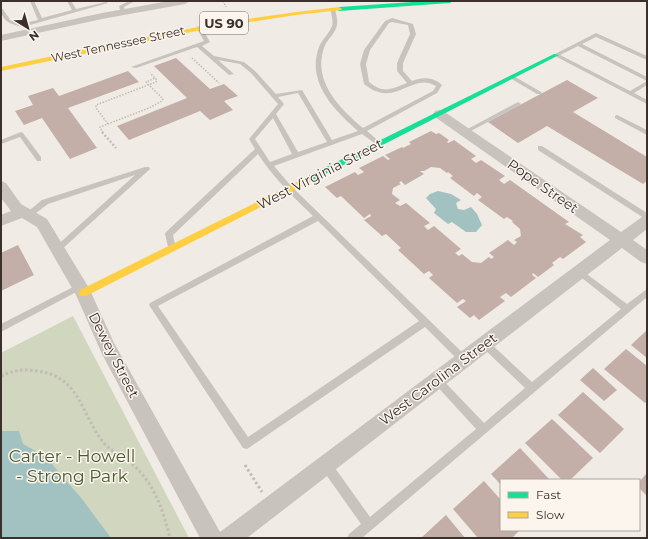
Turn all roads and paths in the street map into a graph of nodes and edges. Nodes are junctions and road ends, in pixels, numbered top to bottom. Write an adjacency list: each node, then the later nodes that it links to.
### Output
1 (32, 1): 15 (lane)
2 (69, 1): 12 (lane)
3 (133, 1): 13 (lane)
4 (185, 1): 13 (street)
5 (223, 1): 9 (path)
6 (450, 1): 10 (main road, West Tennessee Street / US 90)
7 (98, 3): 8 (lane); 12 (lane)
8 (106, 3)
9 (226, 7)
10 (333, 9): 16 (main road, West Tennessee Street / US 90); 43 (lane)
11 (1, 10): 14 (lane)
12 (75, 11): 15 (lane)
13 (123, 12): 17 (street)
14 (2, 16): 15 (lane)
15 (41, 20)
16 (198, 27): 19 (lane); 27 (main road, West Tennessee Street / US 90)
17 (1, 38)
18 (578, 44): 21 (lane); 23 (lane); 30 (lane)
19 (198, 45): 22 (lane); 25 (lane)
20 (20, 55): 24 (main road)
21 (556, 55): 29 (main road, West Virginia Street); 34 (lane)
22 (212, 57): 28 (lane); 35 (lane)
23 (647, 58)
24 (1, 61)
25 (141, 64): 26 (lane); 33 (path)
26 (134, 66)
27 (1, 69)
28 (231, 74)
29 (512, 77): 36 (lane); 39 (main road, West Virginia Street)
30 (647, 78)
31 (411, 82): 31 (lane); 43 (lane)
32 (647, 83): 34 (lane)
33 (149, 85): 42 (path); 42 (path)
34 (630, 94): 37 (lane)
35 (275, 96): 40 (lane); 47 (lane)
36 (530, 97)
37 (647, 102)
38 (518, 104): 44 (lane)
39 (439, 114): 44 (street, Pope Street); 48 (main road, West Virginia Street)
40 (274, 115): 51 (lane); 52 (lane)
41 (617, 117): 45 (lane)
42 (108, 124): 49 (path)
43 (363, 132): 47 (lane); 48 (lane)
44 (465, 132): 62 (street, Pope Street)
45 (647, 133)
46 (1, 142): 53 (lane)
47 (332, 143): 52 (lane)
48 (379, 144): 56 (main road, West Virginia Street)
49 (116, 148)
50 (540, 148): 59 (lane)
51 (259, 149): 54 (lane); 64 (lane)
52 (296, 155): 54 (lane)
53 (39, 160)
54 (269, 165): 56 (lane)
55 (1, 187): 57 (street, Dewey Street)
56 (290, 190): 58 (lane); 64 (main road, West Virginia Street)
57 (26, 213): 60 (street); 63 (street, Dewey Street); 63 (lane)
58 (318, 217): 70 (lane); 70 (lane)
59 (647, 217)
60 (1, 221)
61 (647, 221): 62 (street, West Carolina Street)
62 (621, 240): 65 (street, Pope Street); 66 (street, West Carolina Street)
63 (57, 249): 67 (street, Dewey Street)
64 (172, 249): 67 (main road, West Virginia Street)
65 (647, 258)
66 (580, 272): 69 (lane); 72 (street, West Carolina Street)
67 (81, 290): 71 (lane); 83 (street, Dewey Street)
68 (647, 292): 69 (lane)
69 (627, 309): 76 (lane)
70 (425, 322): 73 (lane)
71 (1, 328)
72 (485, 344): 73 (street, West Carolina Street); 76 (lane)
73 (464, 360): 75 (street, West Carolina Street)
74 (1, 376): 82 (path)
75 (437, 380): 77 (lane); 79 (street, West Carolina Street)
76 (532, 388): 77 (lane)
77 (483, 429): 81 (lane)
78 (245, 465): 80 (path)
79 (326, 465): 81 (lane); 84 (street, West Carolina Street)
80 (262, 492)
81 (369, 525): 85 (lane)
82 (170, 538)
83 (212, 538)
84 (229, 538)
85 (353, 538)

